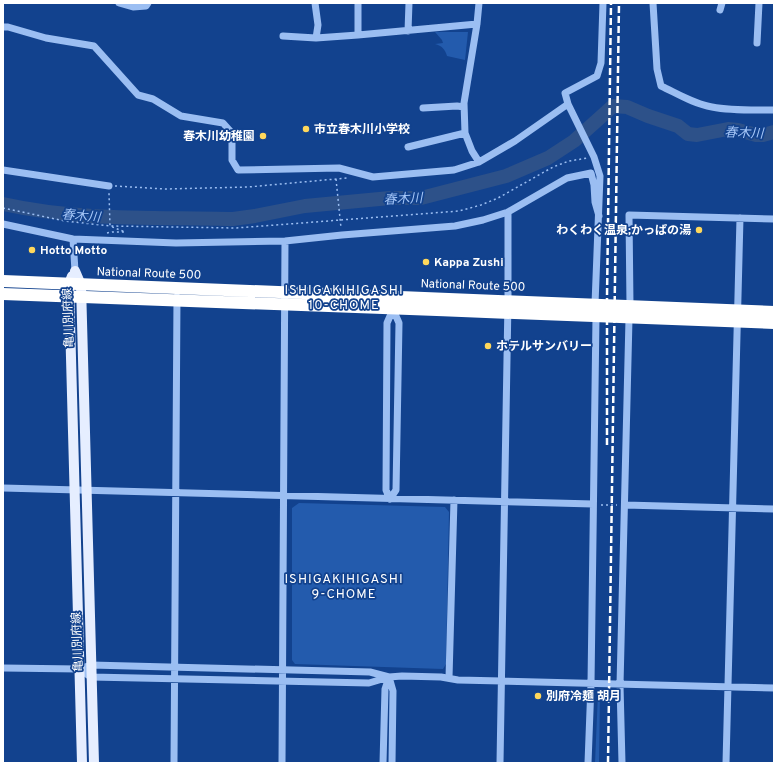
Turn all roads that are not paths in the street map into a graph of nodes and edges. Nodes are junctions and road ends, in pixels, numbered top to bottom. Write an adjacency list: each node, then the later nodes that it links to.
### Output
1 (120, 3): 2 (street)
2 (148, 3)
3 (315, 3): 15 (street)
4 (358, 3): 13 (street)
5 (409, 3): 12 (street)
6 (479, 3): 10 (street)
7 (603, 3): 17 (street)
8 (653, 3): 20 (street)
9 (760, 3): 16 (street)
10 (477, 24): 12 (street); 18 (street)
11 (3, 27): 23 (street)
12 (408, 31): 13 (street)
13 (358, 35): 15 (street)
14 (282, 36): 15 (street)
15 (316, 38)
16 (757, 43)
17 (569, 106): 23 (street); 27 (street)
18 (464, 107): 19 (street); 21 (street)
19 (423, 108)
20 (774, 110)
21 (465, 133): 22 (street); 23 (street)
22 (408, 147)
23 (479, 162)
24 (3, 170): 25 (street)
25 (109, 186)
26 (508, 212): 27 (street); 32 (street); 43 (street)
27 (599, 216): 41 (street)
28 (740, 218): 29 (street); 42 (street); 46 (street)
29 (774, 218)
30 (3, 224): 31 (street)
31 (73, 239): 32 (street); 33 (street)
32 (285, 241): 40 (street)
33 (74, 271): 35 (main road, 亀川別府線)
34 (3, 281): 35 (highway, National Route 500)
35 (75, 290): 36 (highway, National Route 500); 37 (highway, National Route 500); 51 (main road, 亀川別府線); 52 (main road, 亀川別府線)
36 (3, 294)
37 (177, 294): 40 (highway, National Route 500); 53 (street)
38 (358, 295): 39 (highway, National Route 500); 40 (highway, National Route 500); 44 (street)
39 (411, 297): 43 (highway, National Route 500); 44 (street)
40 (285, 298): 44 (highway, National Route 500); 54 (street)
41 (595, 304): 42 (highway, National Route 500); 43 (highway, National Route 500)
42 (630, 305): 46 (highway, National Route 500)
43 (508, 307): 44 (highway, National Route 500); 47 (highway, National Route 500); 57 (street)
44 (393, 308): 55 (street); 55 (street)
45 (774, 312): 46 (highway, National Route 500)
46 (738, 316): 48 (highway, National Route 500); 49 (highway, National Route 500); 60 (street)
47 (596, 317): 48 (highway, National Route 500); 58 (street)
48 (629, 319): 59 (street)
49 (774, 323)
50 (3, 488): 51 (street)
51 (75, 490): 52 (street); 65 (main road, 亀川別府線)
52 (86, 490): 53 (street); 62 (main road, 亀川別府線)
53 (176, 493): 54 (street); 63 (street)
54 (283, 496): 55 (street); 66 (street)
55 (390, 499): 56 (street)
56 (454, 500): 57 (street); 69 (street)
57 (505, 502): 58 (street); 72 (street)
58 (593, 504): 73 (street)
59 (625, 505): 60 (street); 74 (street)
60 (733, 507): 61 (street); 75 (street)
61 (774, 509)
62 (91, 665): 63 (street); 65 (street); 67 (main road, 亀川別府線)
63 (175, 667): 66 (street); 70 (street)
64 (3, 668): 65 (street)
65 (80, 669): 67 (street); 77 (main road, 亀川別府線)
66 (282, 670): 68 (street); 71 (street)
67 (91, 677): 70 (street); 78 (main road, 亀川別府線)
68 (389, 677): 69 (street); 71 (street); 81 (street); 82 (street)
69 (449, 678): 72 (street)
70 (175, 679): 71 (street); 79 (street)
71 (282, 681): 80 (street)
72 (502, 681): 73 (street); 83 (street)
73 (591, 684): 74 (street); 84 (street)
74 (620, 684): 75 (street); 85 (street)
75 (729, 687): 76 (street); 86 (street)
76 (774, 688)
77 (82, 763)
78 (94, 763)
79 (174, 763)
80 (282, 763)
81 (383, 763)
82 (392, 763)
83 (500, 763)
84 (588, 763)
85 (622, 763)
86 (726, 763)

